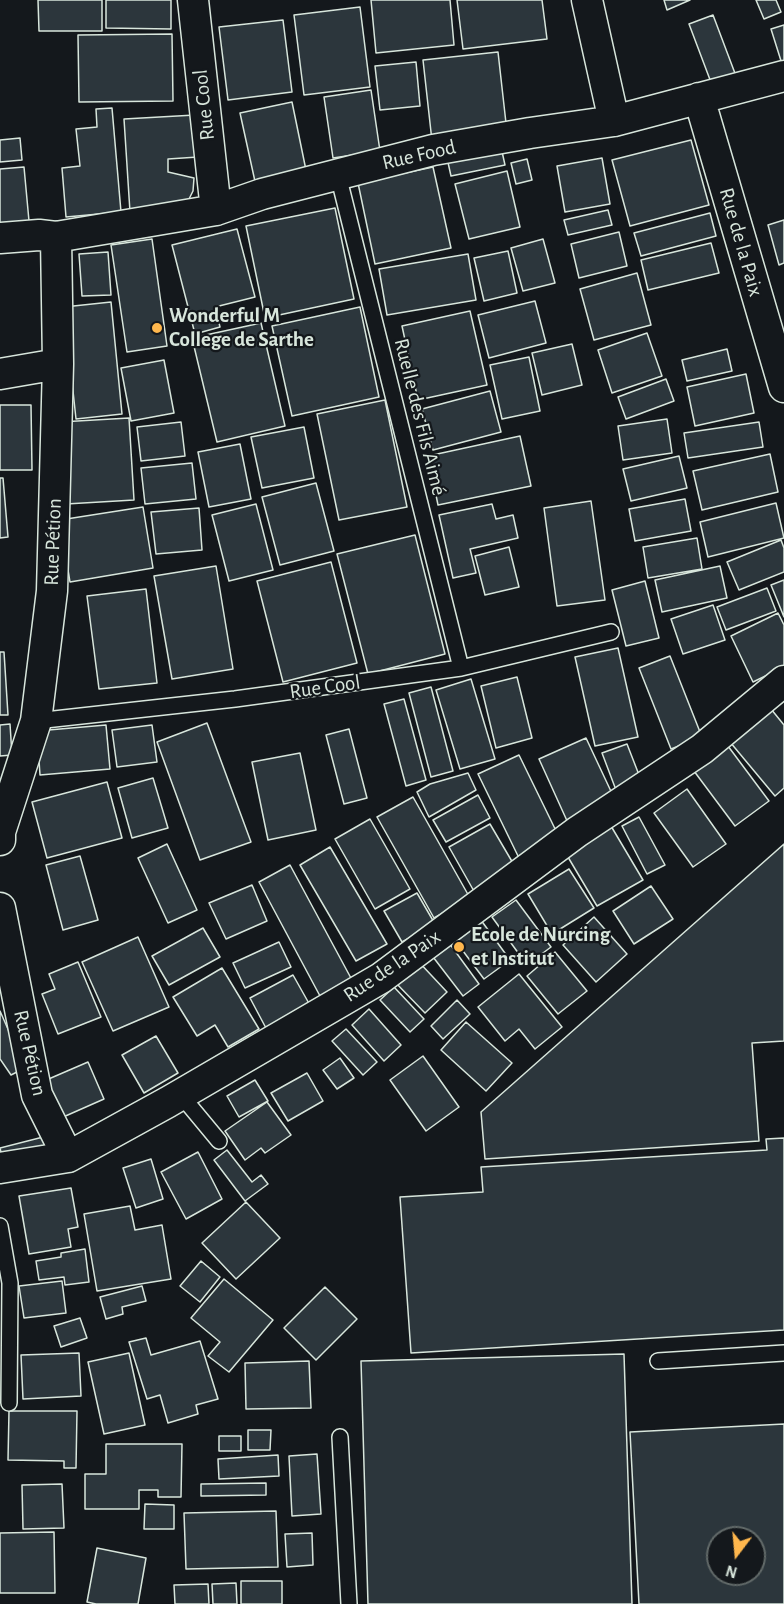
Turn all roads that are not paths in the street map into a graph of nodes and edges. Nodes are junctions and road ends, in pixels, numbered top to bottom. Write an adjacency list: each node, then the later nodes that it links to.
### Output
1 (193, 0): 7 (street, Rue Cool)
2 (587, 0): 5 (street)
3 (784, 76): 4 (street, Rue Food)
4 (699, 98): 5 (street, Rue Food); 12 (street, Rue de la Paix)
5 (614, 121): 6 (street, Rue Food)
6 (338, 175): 7 (street, Rue Food); 14 (lane, Ruelle des Fils Aimé)
7 (216, 210): 8 (street, Rue Food)
8 (56, 237): 9 (street, Rue Food); 10 (street, Rue Pétion)
9 (0, 238)
10 (58, 364): 11 (street); 16 (street, Rue Pétion)
11 (0, 374)
12 (784, 387)
13 (611, 632): 14 (lane, Rue Cool)
14 (461, 668): 16 (lane, Rue Cool)
15 (784, 681): 19 (street, Rue de la Paix)
16 (36, 721): 17 (street, Rue Pétion)
17 (0, 840)
18 (0, 908): 21 (street, Rue Pétion)
19 (180, 1094): 20 (lane); 21 (street, Rue de la Paix)
20 (219, 1141)
21 (68, 1157): 22 (street)
22 (0, 1168)
23 (0, 1226): 26 (lane)
24 (784, 1353): 25 (lane)
25 (658, 1361)
26 (9, 1403)
27 (339, 1437): 28 (lane)
28 (349, 1604)

